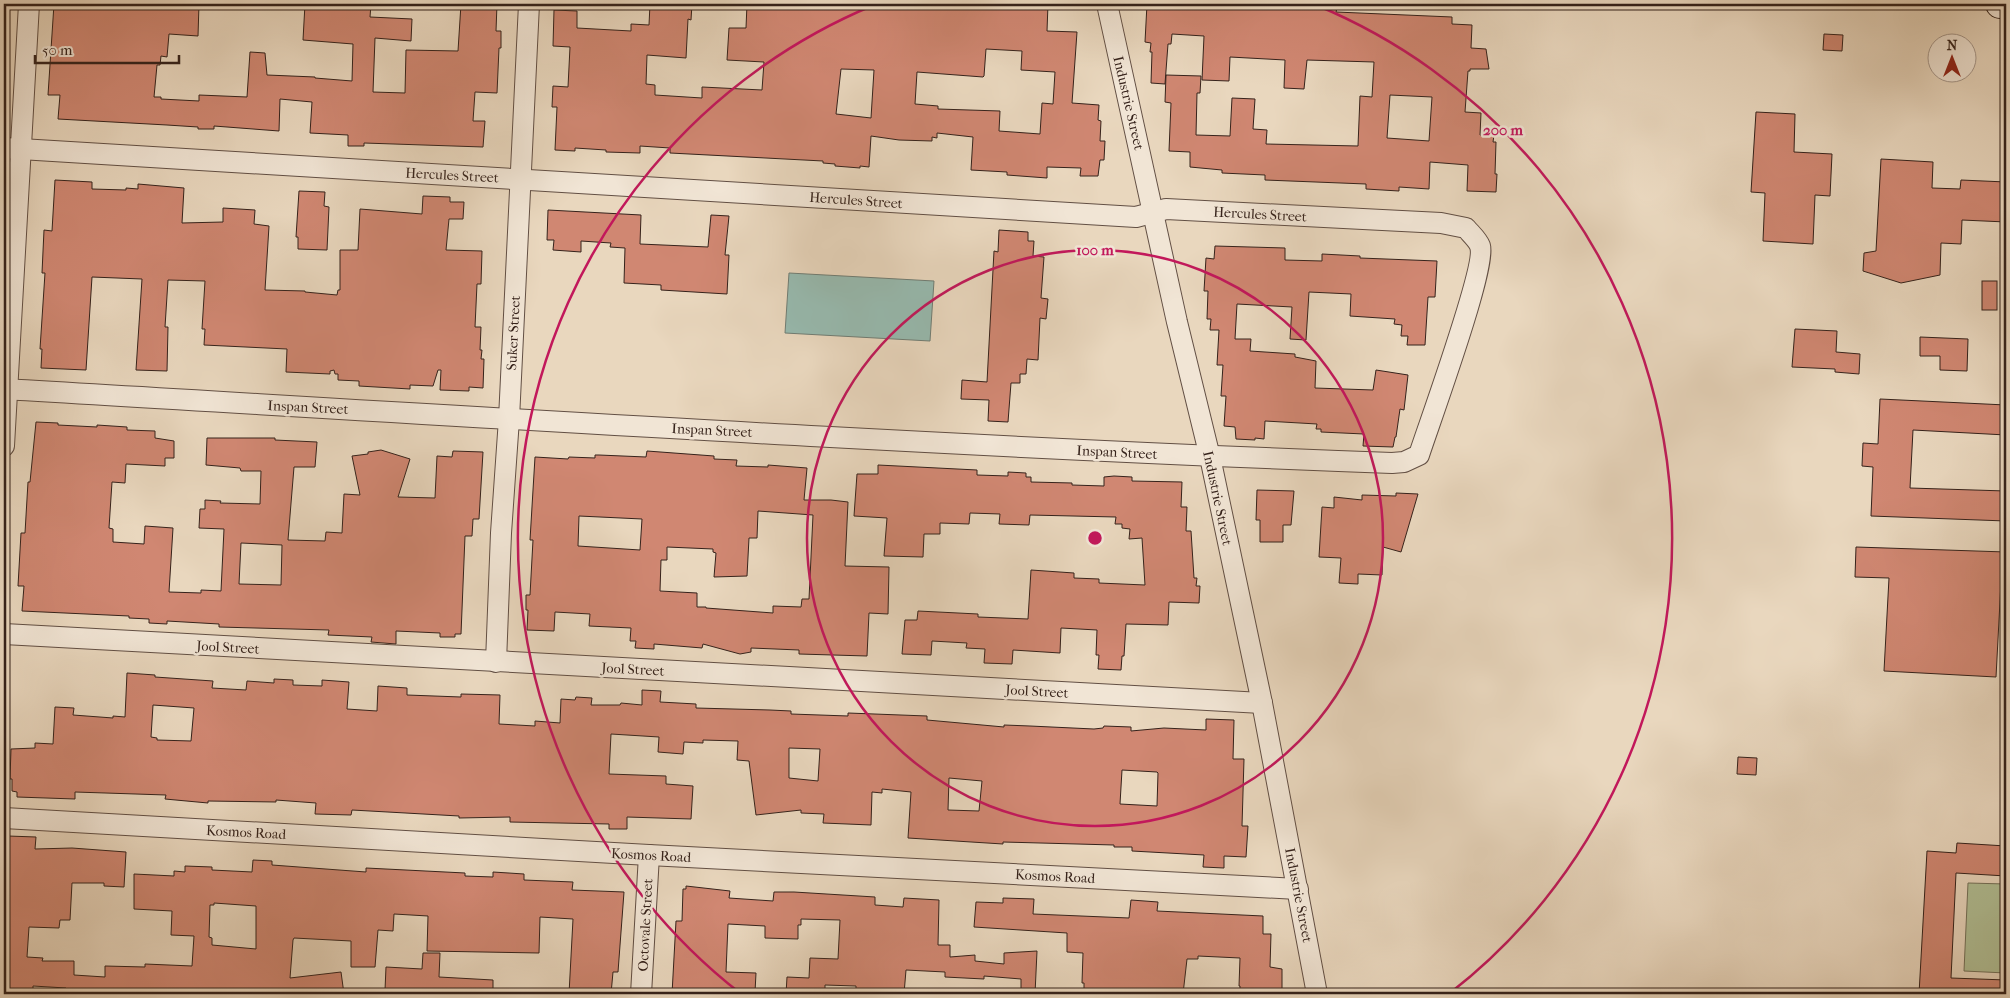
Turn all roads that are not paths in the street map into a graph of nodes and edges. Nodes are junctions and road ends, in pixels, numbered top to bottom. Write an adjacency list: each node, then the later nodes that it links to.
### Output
1 (29, 4): 6 (street)
2 (528, 4): 7 (street, Suker Street)
3 (1107, 4): 8 (street, Industrie Street)
4 (2000, 4): 5 (street)
5 (2006, 4)
6 (12, 148): 7 (street, Hercules Street); 9 (street)
7 (520, 179): 8 (street, Hercules Street); 10 (street, Suker Street)
8 (1154, 212): 12 (street, Hercules Street); 13 (street, Industrie Street)
9 (5, 389): 10 (street, Inspan Street); 11 (street)
10 (509, 419): 13 (street, Inspan Street); 15 (street, Suker Street)
11 (4, 446)
12 (1419, 455): 13 (street, Inspan Street)
13 (1210, 457): 16 (street, Industrie Street)
14 (4, 634): 15 (street, Jool Street)
15 (496, 662): 16 (street, Jool Street)
16 (1262, 703): 19 (street, Industrie Street)
17 (4, 818): 18 (street, Kosmos Road)
18 (648, 855): 19 (street, Kosmos Road); 20 (street, Octovale Street)
19 (1298, 889): 21 (street, Industrie Street)
20 (642, 994)
21 (1317, 994)

